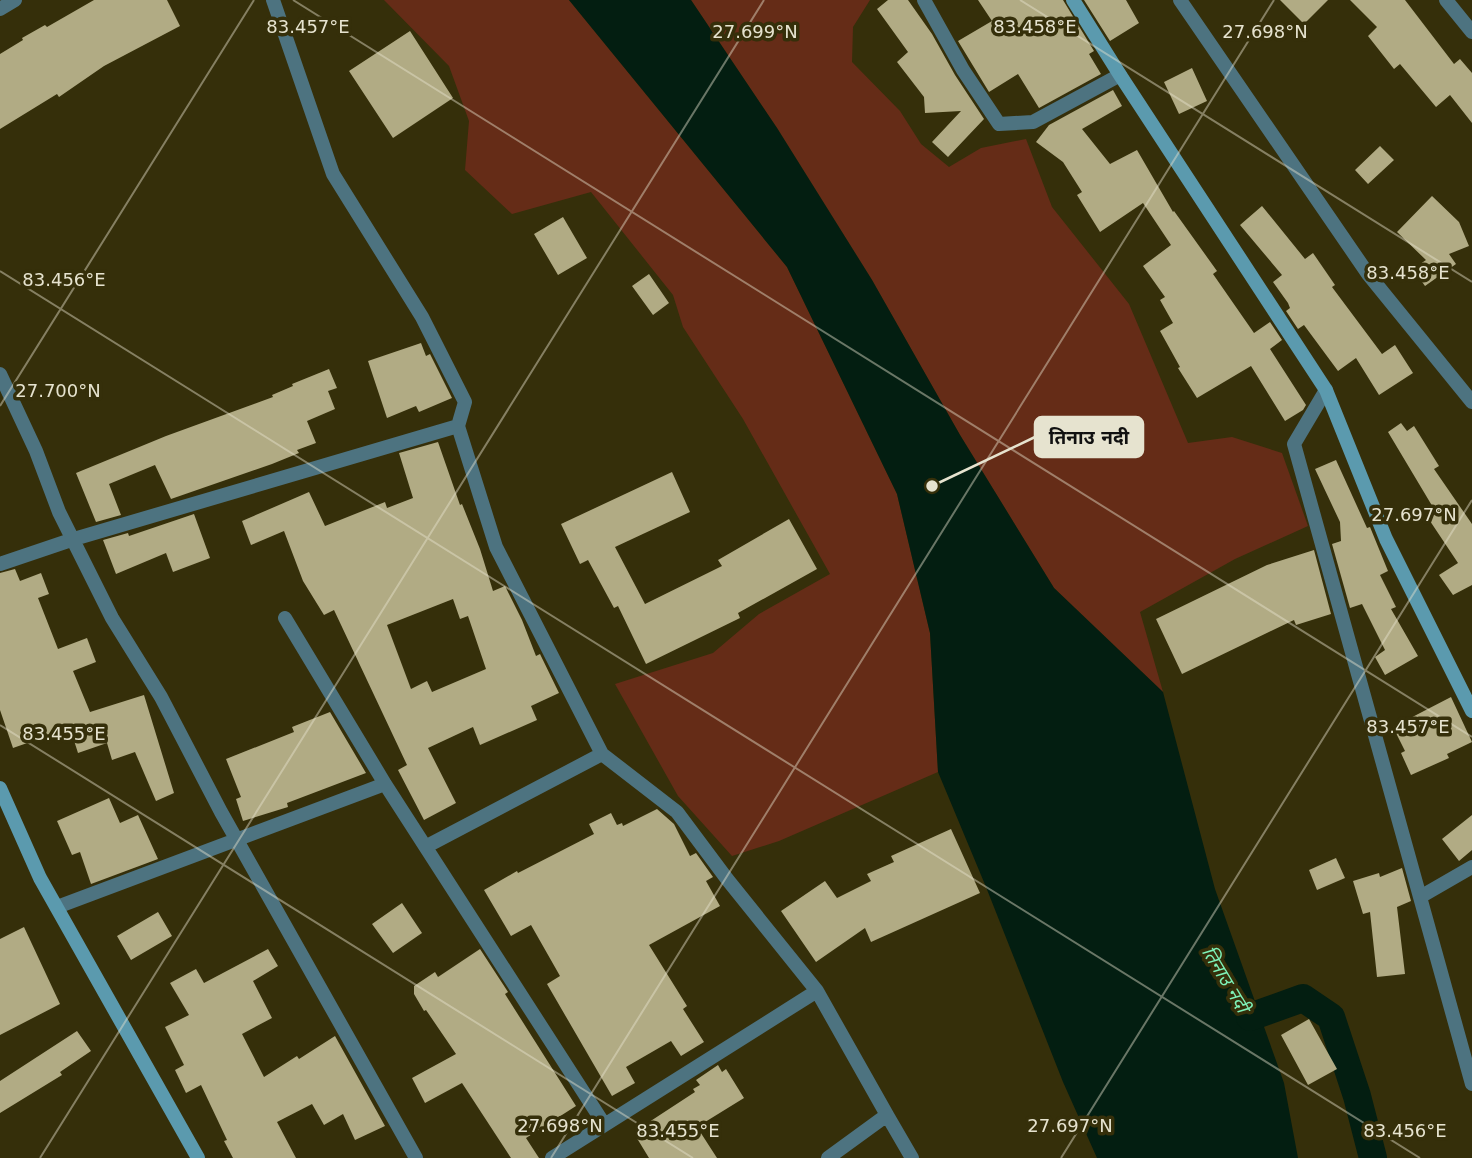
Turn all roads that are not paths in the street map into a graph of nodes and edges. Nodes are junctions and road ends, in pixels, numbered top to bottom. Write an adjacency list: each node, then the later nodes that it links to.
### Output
1 (15, 0): 7 (street)
2 (273, 0): 13 (street)
3 (924, 0): 9 (street)
4 (1073, 0): 9 (main road)
5 (1180, 0): 12 (street)
6 (1446, 0): 8 (street)
7 (0, 9)
8 (1472, 32)
9 (1120, 75): 11 (main road)
10 (0, 374): 14 (street)
11 (1326, 390): 17 (main road); 24 (street)
12 (1472, 402)
13 (458, 426): 14 (street); 18 (street)
14 (74, 540): 15 (street); 21 (street)
15 (0, 564)
16 (285, 618): 19 (street)
17 (1472, 711)
18 (602, 754): 22 (street); 26 (street)
19 (385, 784): 21 (street); 22 (street)
20 (0, 788): 25 (main road)
21 (239, 840): 25 (street); 31 (street)
22 (427, 846): 29 (street)
23 (1472, 867): 24 (street)
24 (1420, 897): 27 (street)
25 (57, 907): 30 (main road)
26 (817, 991): 28 (street); 29 (street)
27 (1472, 1084)
28 (887, 1115): 33 (street); 34 (street)
29 (604, 1124): 32 (street)
30 (198, 1158)
31 (416, 1158)
32 (552, 1158)
33 (828, 1158)
34 (912, 1158)

